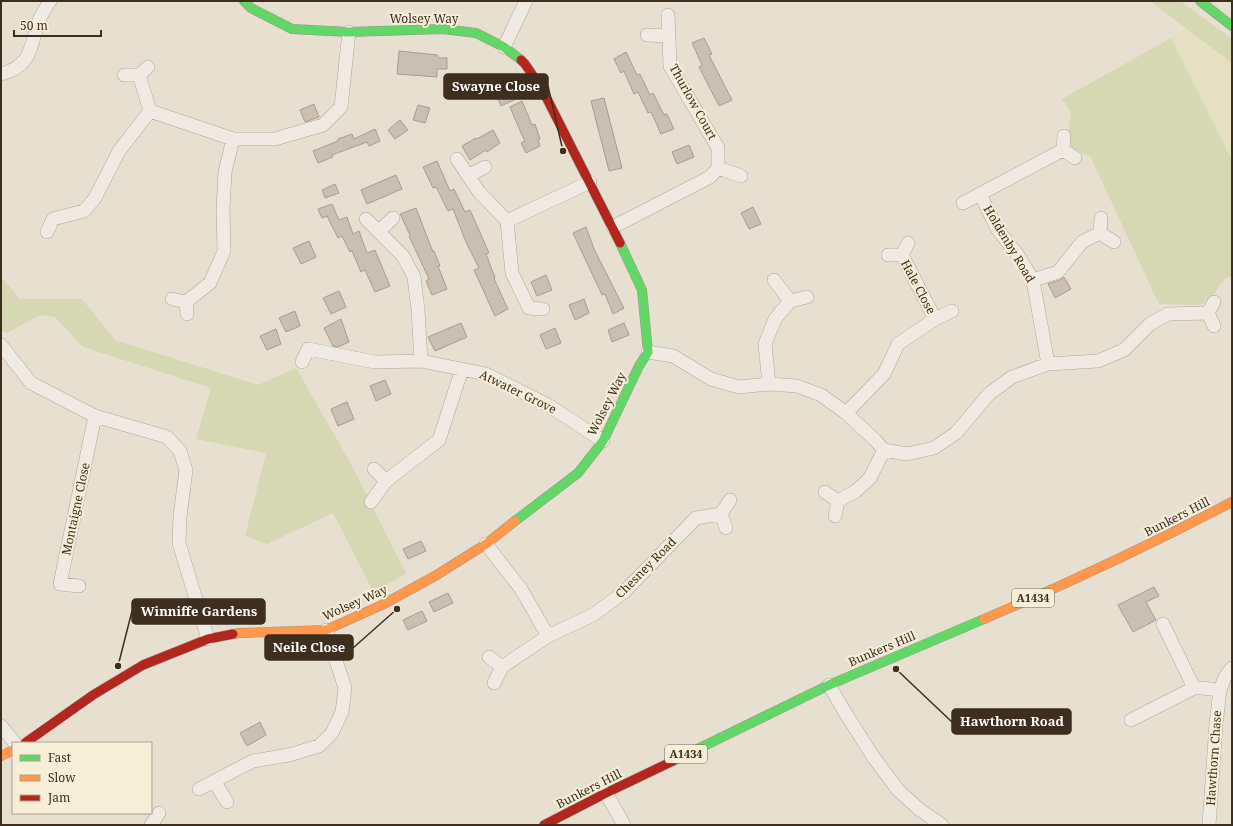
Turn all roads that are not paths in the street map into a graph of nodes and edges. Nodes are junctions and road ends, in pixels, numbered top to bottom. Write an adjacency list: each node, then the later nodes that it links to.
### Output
1 (50, 1): 11 (street)
2 (244, 1): 7 (main road, Wolsey Way)
3 (526, 1): 10 (street)
4 (1200, 1): 6 (main road)
5 (668, 15): 9 (street, Thurlow Court)
6 (1232, 26)
7 (349, 32): 10 (main road, Wolsey Way); 15 (street)
8 (647, 35): 9 (street)
9 (669, 36): 20 (street, Thurlow Court)
10 (504, 47): 23 (main road, Wolsey Way)
11 (1, 74)
12 (124, 75): 13 (street)
13 (150, 111): 15 (street); 32 (street)
14 (1064, 136): 16 (street)
15 (233, 139): 41 (street)
16 (1063, 150): 17 (street); 24 (street, Holdenby Road)
17 (1075, 158)
18 (457, 159): 21 (street)
19 (485, 167): 21 (street)
20 (718, 168): 22 (street); 30 (street)
21 (468, 176): 29 (street)
22 (741, 176)
23 (590, 182): 29 (street); 30 (main road, Wolsey Way)
24 (980, 194): 25 (street, Holdenby Road); 39 (street, Holdenby Road)
25 (963, 203)
26 (392, 218): 31 (street)
27 (1101, 218): 33 (street)
28 (366, 219): 31 (street)
29 (507, 221): 43 (street)
30 (613, 227): 48 (main road, Wolsey Way)
31 (379, 231): 49 (street)
32 (47, 232)
33 (1100, 233): 34 (street); 39 (street)
34 (1114, 242)
35 (908, 243): 37 (street, Hale Close)
36 (888, 255): 37 (street, Hale Close)
37 (902, 256): 45 (street, Hale Close)
38 (774, 280): 42 (street)
39 (1033, 280): 51 (street, Holdenby Road)
40 (808, 297): 42 (street)
41 (172, 298)
42 (790, 301): 53 (street)
43 (543, 309)
44 (952, 310): 45 (street, Hale Close)
45 (935, 319): 54 (street, Hale Close)
46 (1214, 326): 51 (street)
47 (1, 345): 55 (street)
48 (648, 352): 53 (street); 56 (main road, Wolsey Way)
49 (421, 361): 50 (street, Atwater Grove); 52 (street, Atwater Grove)
50 (302, 362)
51 (1048, 364): 57 (street)
52 (462, 368): 56 (street, Atwater Grove); 59 (street)
53 (769, 384): 54 (street)
54 (846, 413): 57 (street)
55 (95, 416): 69 (street, Montaigne Close); 73 (street)
56 (603, 441): 68 (main road, Wolsey Way)
57 (884, 450): 62 (street)
58 (374, 469): 59 (street)
59 (386, 481): 63 (street)
60 (825, 492): 62 (street)
61 (730, 500): 65 (street)
62 (838, 501): 66 (street)
63 (371, 502)
64 (1232, 502): 78 (main road, Bunkers Hill / A1434)
65 (721, 514): 67 (street); 72 (street, Chesney Road)
66 (835, 516)
67 (726, 528)
68 (486, 544): 71 (main road, Wolsey Way); 72 (street)
69 (79, 586)
70 (1163, 624): 79 (street)
71 (326, 630): 73 (main road, Wolsey Way); 87 (street)
72 (548, 636): 75 (street, Chesney Road)
73 (208, 640): 84 (main road, Wolsey Way)
74 (489, 657): 75 (street)
75 (502, 667): 77 (street, Chesney Road)
76 (1232, 668): 80 (street, Hawthorn Chase)
77 (494, 683)
78 (829, 685): 89 (main road, Bunkers Hill / A1434); 95 (street)
79 (1194, 688): 80 (street); 81 (street)
80 (1220, 690): 96 (street, Hawthorn Chase)
81 (1131, 720)
82 (1, 726): 83 (street)
83 (14, 742)
84 (25, 742)
85 (12, 750): 86 (main road)
86 (1, 756)
87 (214, 781): 88 (street); 90 (street)
88 (199, 789)
89 (606, 793): 93 (main road, Bunkers Hill / A1434); 94 (street)
90 (226, 802)
91 (159, 813): 92 (street)
92 (151, 825)
93 (544, 825)
94 (624, 825)
95 (942, 825)
96 (1209, 825)

